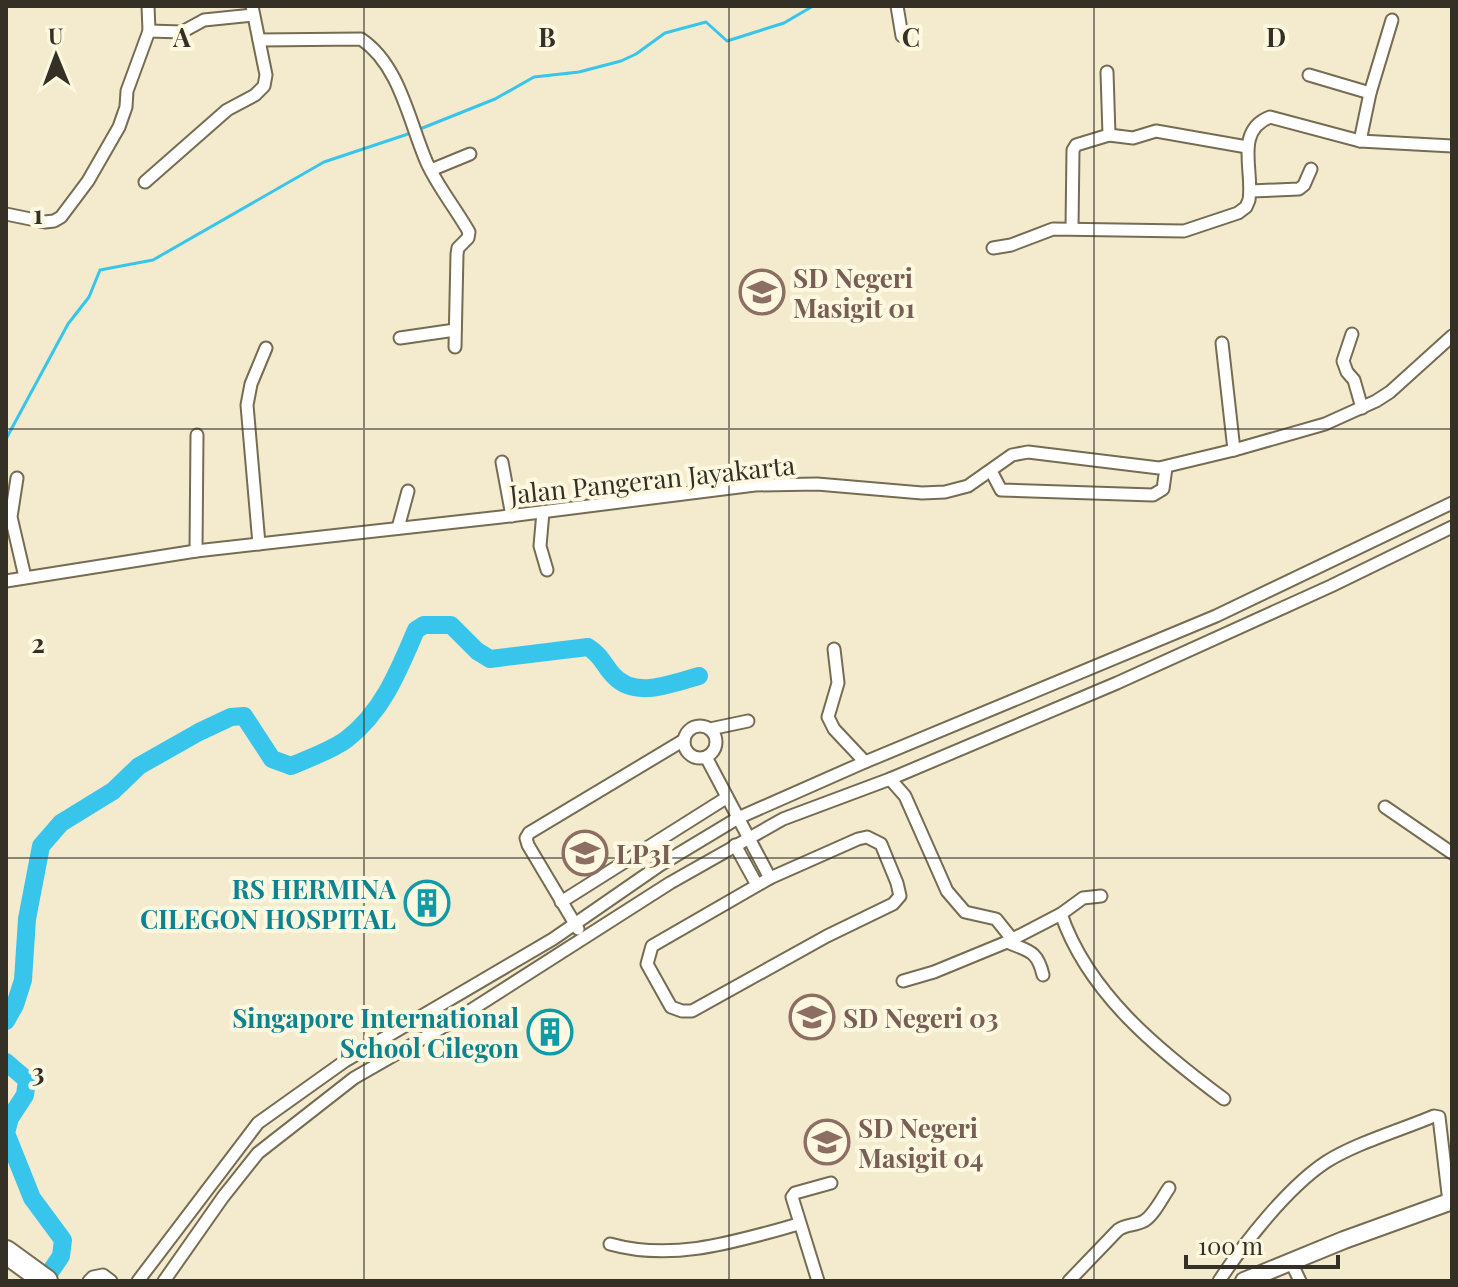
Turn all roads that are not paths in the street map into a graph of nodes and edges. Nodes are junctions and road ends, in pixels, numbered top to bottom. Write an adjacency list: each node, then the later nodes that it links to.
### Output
1 (148, 6): 5 (street)
2 (897, 6): 6 (street)
3 (253, 10): 5 (street); 7 (street)
4 (1392, 20): 10 (street)
5 (149, 31): 20 (street)
6 (902, 36)
7 (259, 40): 17 (street); 18 (street)
8 (1107, 72): 11 (street)
9 (1309, 75): 10 (street)
10 (1370, 93): 12 (street)
11 (1109, 135): 14 (street); 21 (street)
12 (1360, 141): 13 (street); 14 (street)
13 (1452, 146)
14 (1247, 147): 19 (street)
15 (470, 154): 17 (street)
16 (1311, 169): 19 (street)
17 (431, 170): 23 (street)
18 (145, 182)
19 (1251, 191): 21 (street)
20 (6, 214)
21 (1072, 228): 22 (street)
22 (993, 248)
23 (455, 330): 26 (street); 28 (street)
24 (1352, 334): 30 (street)
25 (1452, 336): 30 (street, Jalan Pangeran Jayakarta)
26 (400, 338)
27 (1222, 343): 32 (street)
28 (455, 347)
29 (266, 348): 43 (street)
30 (1362, 408): 32 (street, Jalan Pangeran Jayakarta)
31 (197, 435): 44 (street)
32 (1234, 450): 34 (street, Jalan Pangeran Jayakarta)
33 (502, 462): 40 (street)
34 (1166, 468): 35 (street, Jalan Pangeran Jayakarta); 35 (street)
35 (991, 471): 39 (street, Jalan Pangeran Jayakarta)
36 (17, 478): 46 (street)
37 (408, 491): 42 (street)
38 (1452, 503): 48 (street)
39 (543, 512): 40 (street, Jalan Pangeran Jayakarta); 45 (street)
40 (512, 516): 42 (street, Jalan Pangeran Jayakarta)
41 (1452, 527): 49 (street)
42 (398, 528): 43 (street, Jalan Pangeran Jayakarta)
43 (259, 544): 44 (street, Jalan Pangeran Jayakarta)
44 (196, 551): 46 (street, Jalan Pangeran Jayakarta)
45 (547, 570)
46 (25, 577): 47 (street, Jalan Pangeran Jayakarta)
47 (6, 581)
48 (1224, 612): 49 (street); 55 (street)
49 (1228, 634): 56 (street)
50 (834, 649): 55 (street)
51 (748, 721): 52 (street)
52 (710, 729): 53 (street); 54 (street)
53 (684, 740): 54 (street); 66 (street)
54 (706, 757): 57 (street)
55 (865, 762): 59 (street)
56 (890, 779): 60 (street); 72 (street)
57 (726, 798): 59 (street); 66 (street)
58 (1385, 807): 62 (street)
59 (738, 818): 60 (street); 68 (street)
60 (748, 837): 61 (street); 63 (street)
61 (735, 845): 64 (street); 70 (street)
62 (1450, 849)
63 (770, 878): 64 (street); 64 (street)
64 (757, 885)
65 (1101, 896): 67 (street)
66 (561, 902): 69 (street)
67 (1061, 914): 72 (street); 77 (street)
68 (588, 915): 69 (street); 70 (street)
69 (575, 924): 71 (street); 75 (street)
70 (598, 930): 71 (street)
71 (585, 939): 76 (street)
72 (1009, 941): 73 (street); 74 (street)
73 (1043, 975)
74 (903, 981)
75 (392, 1034): 76 (street); 87 (street)
76 (403, 1050): 90 (street)
77 (1224, 1099)
78 (831, 1183): 81 (street)
79 (1169, 1188): 92 (street)
80 (1450, 1202): 84 (street); 93 (street)
81 (799, 1224): 82 (street); 91 (street)
82 (610, 1244)
83 (6, 1252): 86 (highway)
84 (1291, 1262): 94 (street); 95 (street)
85 (6, 1269): 86 (highway)
86 (36, 1279)
87 (140, 1280)
88 (89, 1281): 89 (street)
89 (111, 1281)
90 (164, 1281)
91 (818, 1281)
92 (1069, 1281)
93 (1219, 1281)
94 (1244, 1281)
95 (1300, 1281)

